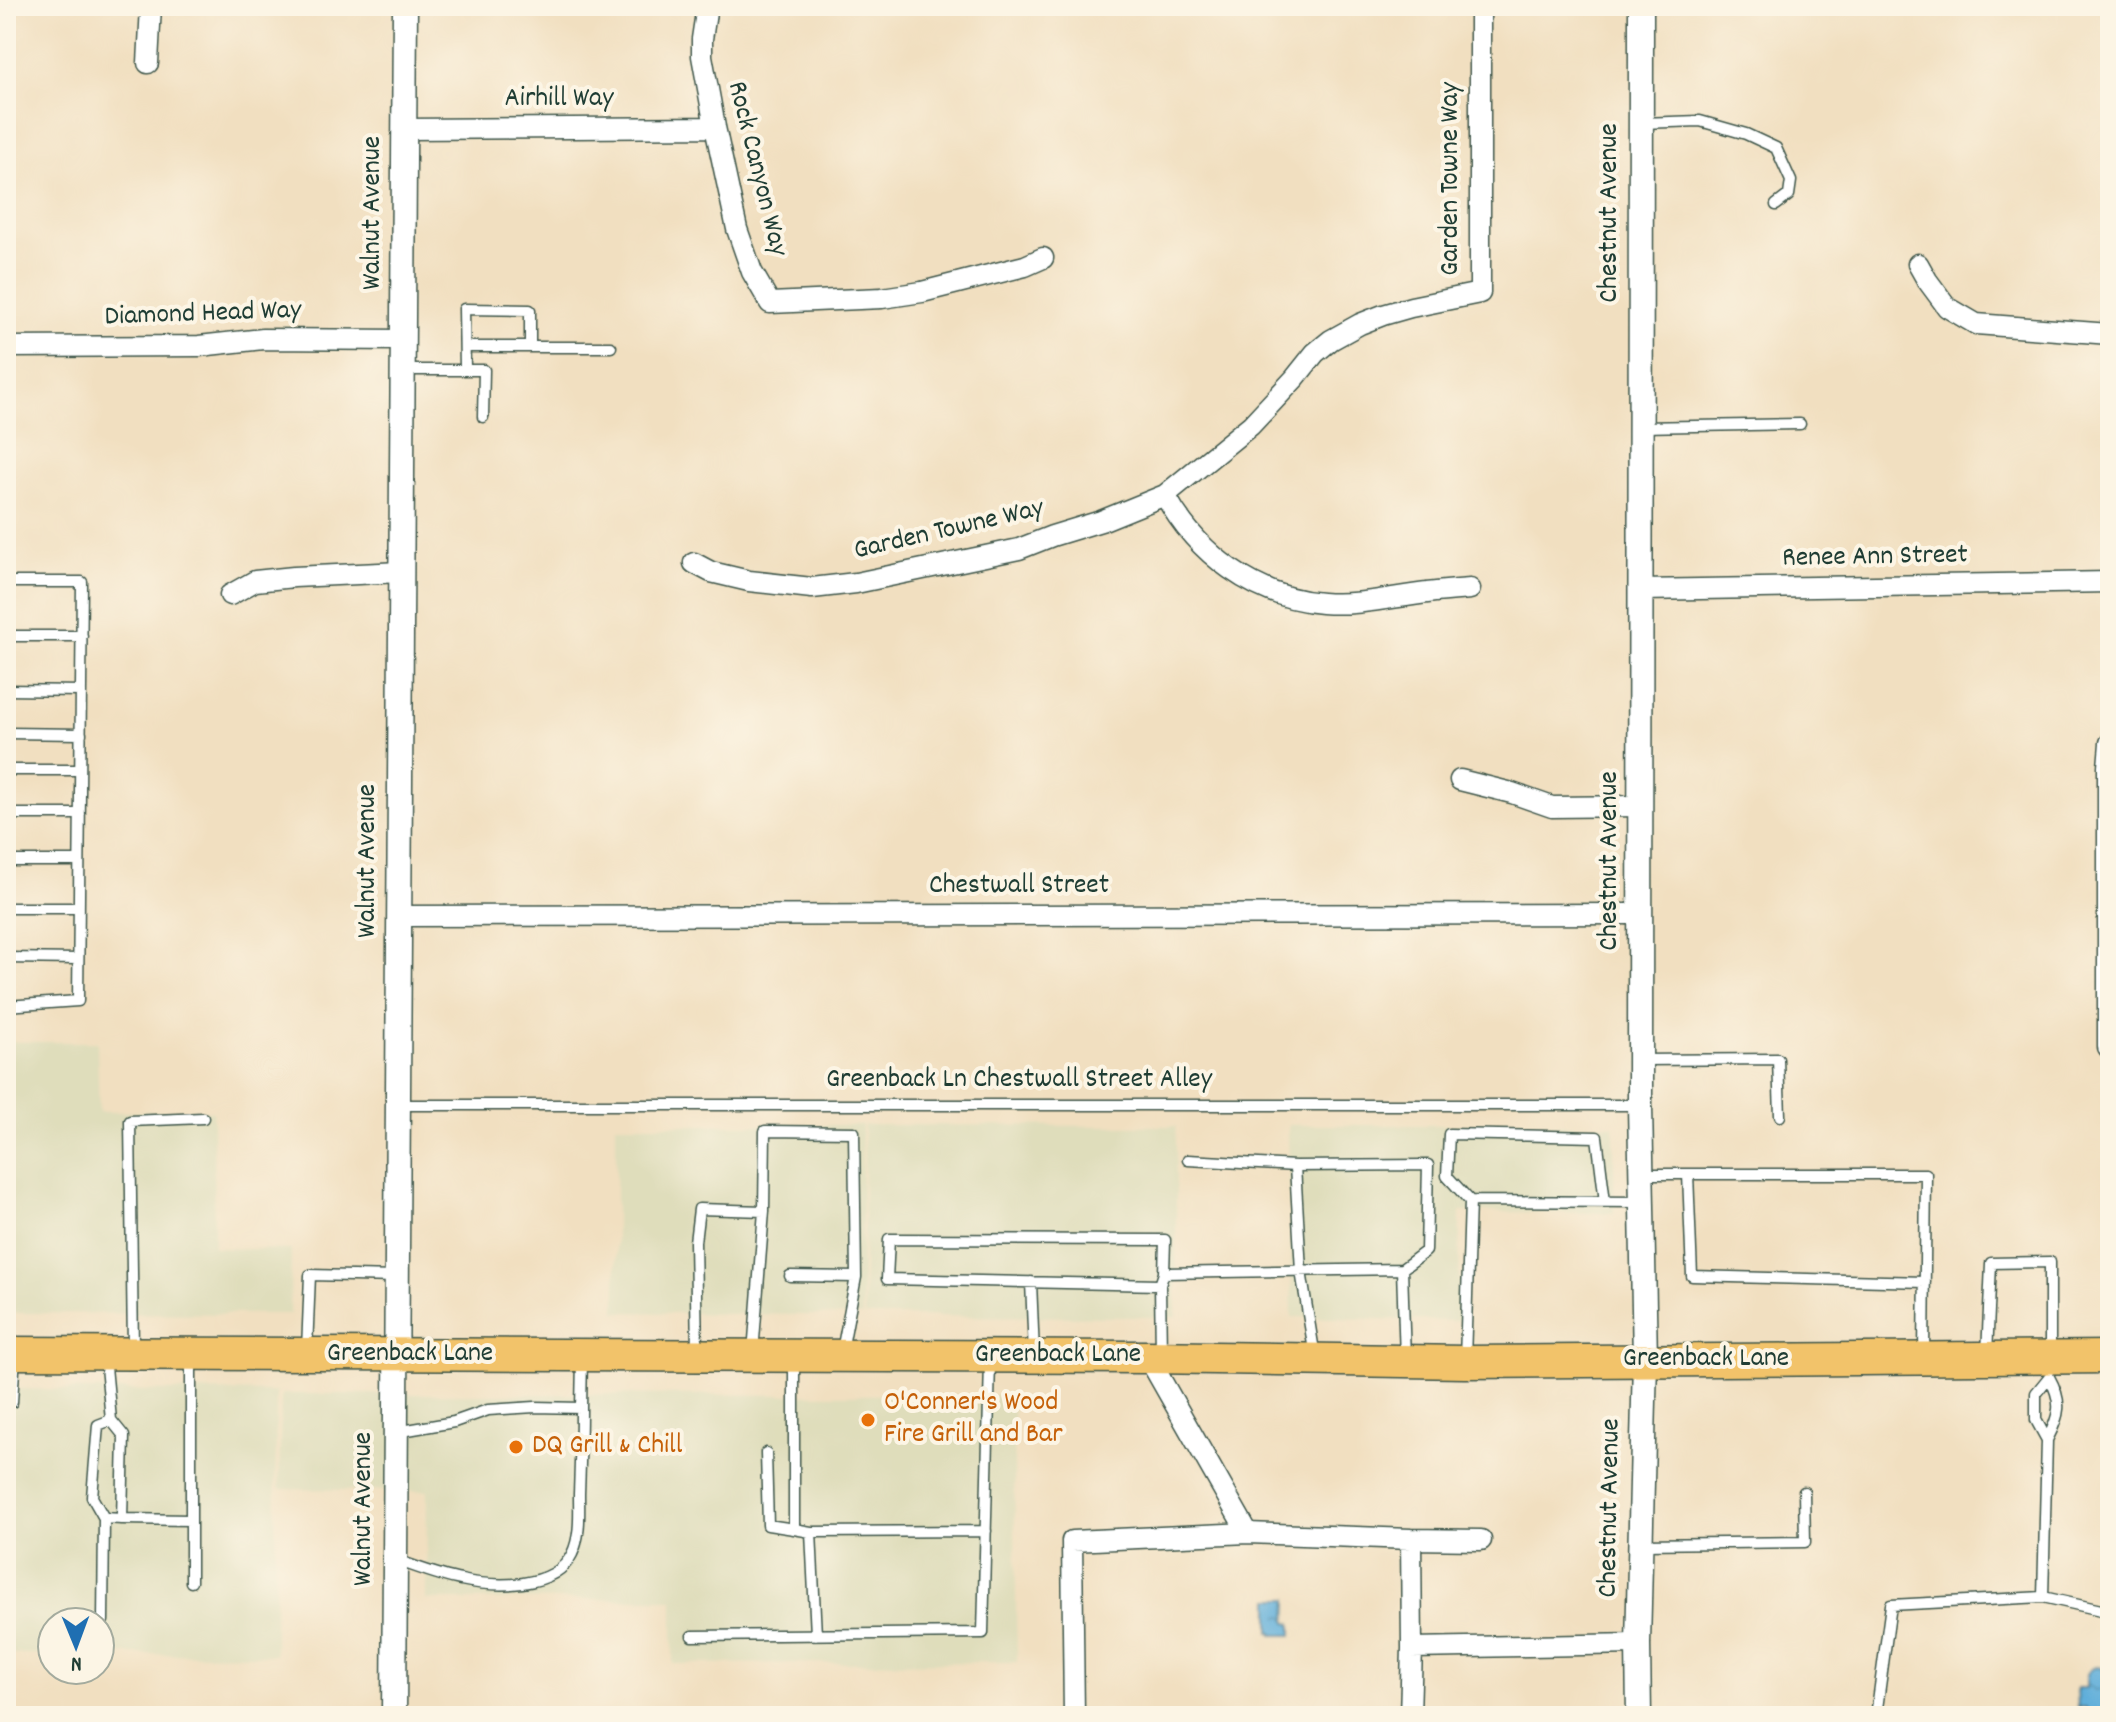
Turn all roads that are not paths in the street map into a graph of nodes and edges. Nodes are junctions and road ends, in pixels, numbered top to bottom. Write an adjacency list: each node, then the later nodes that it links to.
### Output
1 (151, 6): 6 (street)
2 (405, 6): 9 (street, Walnut Avenue)
3 (707, 6): 8 (street, Rock Canyon Way)
4 (1480, 6): 24 (street, Garden Towne Way)
5 (1641, 6): 7 (street, Chestnut Avenue)
6 (148, 63)
7 (1641, 123): 10 (lane); 23 (street, Chestnut Avenue)
8 (715, 127): 9 (street, Airhill Way); 11 (street, Rock Canyon Way)
9 (404, 129): 14 (street, Walnut Avenue)
10 (1776, 205)
11 (1043, 258)
12 (1918, 264): 13 (street)
13 (2110, 334)
14 (403, 340): 15 (street, Diamond Head Way); 20 (street, Walnut Avenue)
15 (6, 347)
16 (465, 347): 17 (lane); 17 (lane); 19 (lane)
17 (530, 347): 18 (lane)
18 (611, 347)
19 (465, 369): 20 (lane); 21 (lane)
20 (403, 370): 26 (street, Walnut Avenue)
21 (483, 417)
22 (1800, 424): 23 (lane)
23 (1641, 427): 30 (street, Chestnut Avenue)
24 (1165, 495): 25 (street, Garden Towne Way); 29 (street)
25 (694, 563)
26 (401, 572): 31 (street); 50 (street, Walnut Avenue)
27 (6, 582): 33 (lane)
28 (2110, 582): 30 (street, Renee Ann Street)
29 (1470, 589)
30 (1641, 590): 42 (street, Chestnut Avenue)
31 (230, 595)
32 (6, 636): 33 (lane)
33 (82, 636): 35 (lane)
34 (6, 690): 35 (lane)
35 (81, 691): 37 (lane)
36 (6, 733): 37 (lane)
37 (81, 734): 40 (lane)
38 (2110, 743): 54 (street)
39 (6, 770): 40 (lane)
40 (80, 770): 44 (lane)
41 (1460, 780): 42 (street)
42 (1641, 806): 49 (street, Chestnut Avenue)
43 (6, 814): 44 (lane)
44 (80, 814): 46 (lane)
45 (6, 861): 46 (lane)
46 (79, 861): 48 (lane)
47 (6, 908): 48 (lane)
48 (79, 908): 52 (lane)
49 (1641, 914): 50 (street, Chestwall Street); 55 (street, Chestnut Avenue)
50 (398, 916): 56 (street, Walnut Avenue)
51 (6, 958): 52 (lane)
52 (78, 959): 53 (lane)
53 (6, 1006)
54 (2108, 1047)
55 (1640, 1060): 57 (street, Chestnut Avenue); 58 (lane)
56 (397, 1105): 57 (lane, Greenback Ln Chestwall Street Alley); 72 (street, Walnut Avenue)
57 (1640, 1105): 62 (street, Chestnut Avenue)
58 (1780, 1116)
59 (203, 1118): 78 (lane)
60 (1188, 1160): 61 (lane)
61 (1295, 1166): 68 (lane); 69 (lane)
62 (1641, 1174): 63 (lane); 66 (street, Chestnut Avenue)
63 (1688, 1174): 75 (lane); 75 (lane)
64 (1470, 1201): 65 (lane); 65 (lane); 96 (lane)
65 (1605, 1202): 66 (lane)
66 (1642, 1202): 94 (street, Chestnut Avenue)
67 (764, 1211): 73 (lane); 83 (lane); 84 (lane)
68 (1402, 1269): 69 (lane); 95 (lane)
69 (1301, 1271): 70 (lane); 92 (lane)
70 (1164, 1273): 74 (lane); 76 (lane)
71 (790, 1276): 73 (lane)
72 (396, 1277): 80 (lane); 81 (street, Walnut Avenue)
73 (856, 1277): 86 (lane)
74 (1031, 1282): 76 (lane); 88 (lane)
75 (1925, 1282): 93 (lane)
76 (1160, 1285): 89 (lane)
77 (11, 1353): 78 (main road, Greenback Lane); 98 (lane)
78 (119, 1354): 79 (main road, Greenback Lane); 100 (lane)
79 (191, 1354): 80 (main road, Greenback Lane); 107 (lane)
80 (307, 1355): 81 (main road, Greenback Lane)
81 (397, 1355): 82 (main road, Greenback Lane); 101 (street, Walnut Avenue)
82 (582, 1356): 83 (main road, Greenback Lane); 99 (lane)
83 (697, 1356): 84 (main road, Greenback Lane)
84 (753, 1356): 85 (main road, Greenback Lane)
85 (794, 1356): 86 (main road, Greenback Lane); 108 (lane)
86 (841, 1356): 87 (main road, Greenback Lane)
87 (990, 1356): 88 (main road, Greenback Lane); 109 (lane)
88 (1035, 1356): 89 (main road, Greenback Lane)
89 (1155, 1357): 92 (main road, Greenback Lane); 111 (street)
90 (1987, 1357): 93 (main road, Greenback Lane); 97 (main road, Greenback Lane); 97 (lane)
91 (2110, 1357): 97 (main road, Greenback Lane)
92 (1315, 1359): 95 (main road, Greenback Lane)
93 (1924, 1359): 94 (main road, Greenback Lane)
94 (1645, 1360): 96 (main road, Greenback Lane); 114 (street, Chestnut Avenue)
95 (1405, 1361): 96 (main road, Greenback Lane)
96 (1465, 1362)
97 (2050, 1366): 102 (lane); 102 (lane)
98 (6, 1403)
99 (581, 1408): 101 (lane); 115 (lane)
100 (111, 1420): 105 (lane); 106 (lane)
101 (396, 1432): 115 (street, Walnut Avenue)
102 (2047, 1440): 117 (lane)
103 (766, 1453): 108 (lane)
104 (1804, 1492): 114 (lane)
105 (104, 1518): 106 (lane); 118 (lane)
106 (122, 1519): 107 (lane)
107 (191, 1520): 116 (lane)
108 (794, 1529): 110 (lane)
109 (986, 1531): 110 (lane); 120 (lane)
110 (811, 1532): 120 (lane)
111 (1248, 1533): 112 (street); 125 (street)
112 (1411, 1539): 113 (street); 123 (street)
113 (1481, 1540)
114 (1640, 1544): 122 (street, Chestnut Avenue)
115 (395, 1560): 124 (street, Walnut Avenue)
116 (191, 1582)
117 (2043, 1597): 119 (lane); 128 (lane)
118 (103, 1606)
119 (2110, 1612)
120 (816, 1635): 121 (lane)
121 (692, 1636)
122 (1638, 1644): 123 (street); 127 (street, Chestnut Avenue)
123 (1412, 1648): 126 (street)
124 (394, 1716)
125 (1074, 1716)
126 (1410, 1716)
127 (1639, 1716)
128 (1876, 1716)

